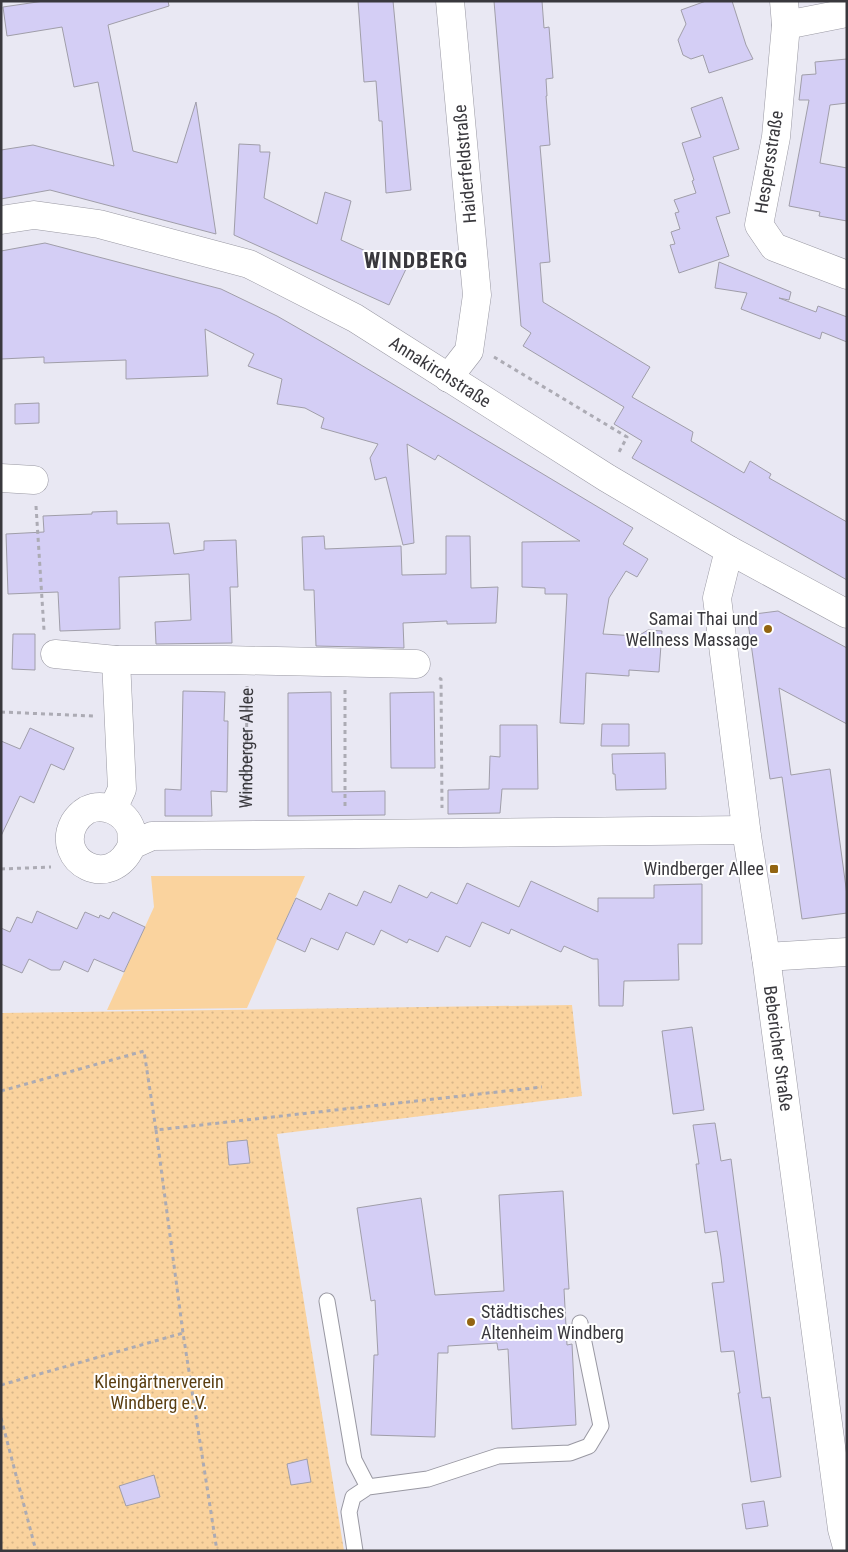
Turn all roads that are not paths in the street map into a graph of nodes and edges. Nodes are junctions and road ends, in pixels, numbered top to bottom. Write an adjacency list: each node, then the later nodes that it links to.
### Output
1 (450, 1): 6 (street, Haiderfeldstraße)
2 (785, 13): 3 (street, Hespersstraße); 5 (street, Hespersstraße)
3 (847, 13)
4 (1, 220): 6 (street, Annakirchstraße)
5 (847, 275)
6 (448, 378): 9 (street, Annakirchstraße)
7 (1, 478): 8 (street)
8 (34, 480)
9 (729, 550): 10 (street, Annakirchstraße); 15 (street, Bebericher Straße)
10 (847, 614)
11 (56, 654): 12 (street)
12 (116, 660): 13 (street); 14 (street)
13 (416, 664)
14 (113, 810): 16 (street); 16 (street)
15 (746, 830): 16 (street); 18 (street, Bebericher Straße)
16 (132, 845)
17 (847, 952): 18 (street)
18 (766, 957): 22 (street, Bebericher Straße)
19 (327, 1301): 21 (lane)
20 (580, 1323): 21 (lane)
21 (368, 1487): 23 (lane)
22 (847, 1547)
23 (355, 1551)

